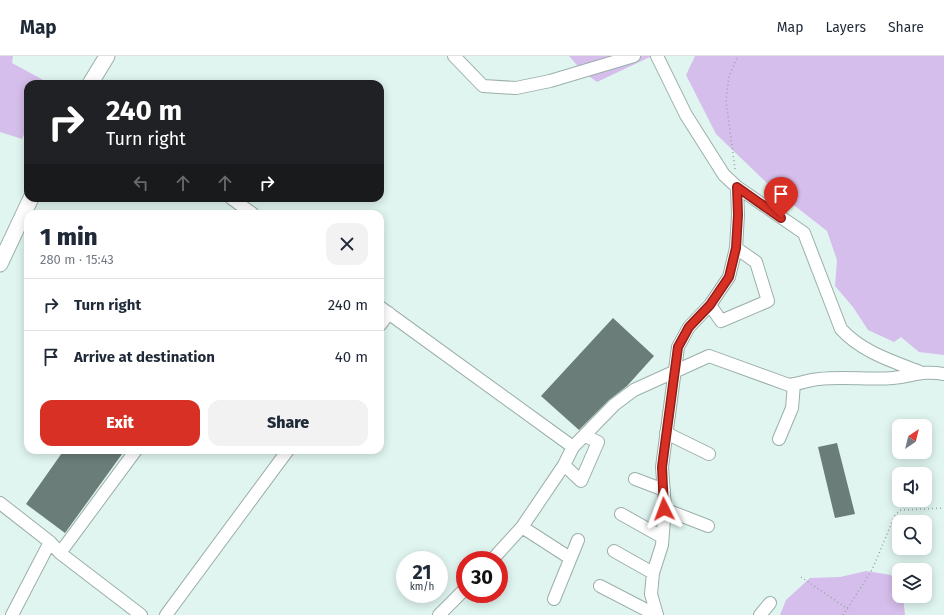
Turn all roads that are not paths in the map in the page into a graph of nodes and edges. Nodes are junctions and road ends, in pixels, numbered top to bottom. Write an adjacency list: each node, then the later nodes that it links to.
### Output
1 (454, 56): 2 (street)
2 (634, 56)
3 (657, 56): 6 (street)
4 (103, 58): 5 (main road)
5 (92, 80)
6 (737, 187): 10 (street); 15 (street)
7 (236, 202): 8 (street)
8 (247, 210)
9 (24, 213): 11 (main road)
10 (736, 248): 12 (street); 12 (street)
11 (0, 264)
12 (710, 305): 14 (street)
13 (384, 310): 21 (street)
14 (674, 371): 17 (street); 18 (street); 19 (street)
15 (920, 372): 16 (street); 17 (street)
16 (944, 374)
17 (794, 384): 20 (street)
18 (666, 433): 24 (street); 27 (street)
19 (585, 436): 21 (street); 25 (street)
20 (779, 438)
21 (573, 447): 25 (street)
22 (133, 454): 38 (street)
23 (285, 454): 47 (street)
24 (709, 454)
25 (564, 465): 32 (street)
26 (635, 479): 27 (street)
27 (664, 490): 29 (street)
28 (0, 503): 35 (street)
29 (664, 509): 31 (street); 33 (street)
30 (621, 514): 33 (street)
31 (708, 526)
32 (522, 527): 36 (street); 39 (street)
33 (662, 537): 40 (street)
34 (578, 540): 39 (street)
35 (50, 542): 38 (street); 45 (street)
36 (500, 551)
37 (614, 551): 40 (street)
38 (60, 553): 46 (street)
39 (570, 558): 43 (street)
40 (653, 573): 49 (street)
41 (600, 586): 49 (street)
42 (456, 598): 48 (street)
43 (554, 599)
44 (770, 603): 50 (street)
45 (12, 615)
46 (141, 615)
47 (166, 615)
48 (439, 615)
49 (657, 615)
50 (760, 615)

